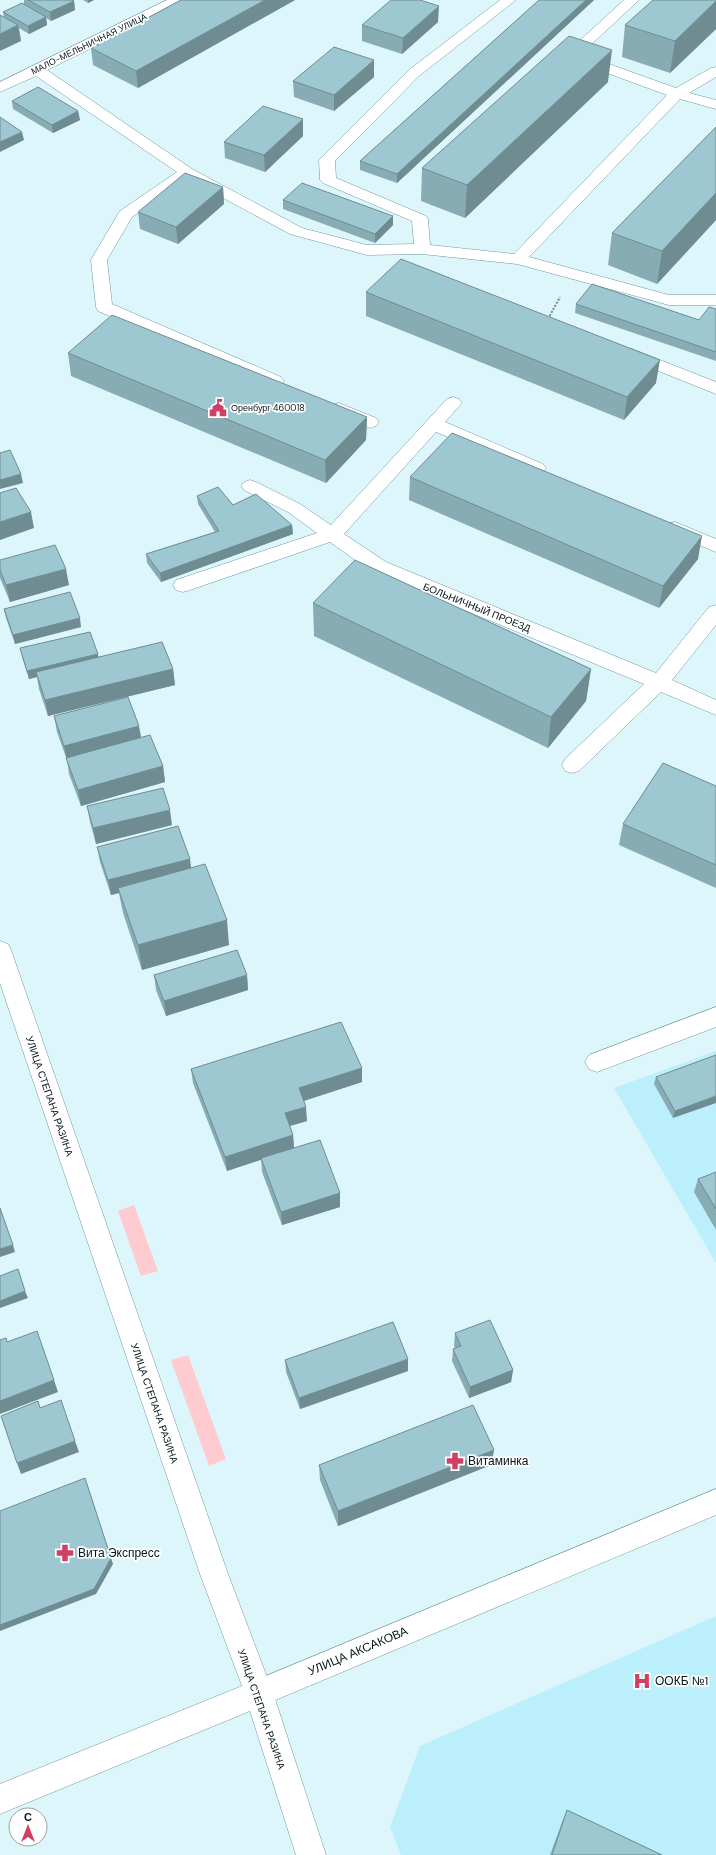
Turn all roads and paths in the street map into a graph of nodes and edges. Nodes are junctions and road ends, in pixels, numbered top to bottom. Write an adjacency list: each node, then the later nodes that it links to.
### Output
1 (178, 0): 4 (street, МАЛО-МЕЛЬНИЧНАЯ УЛИЦА)
2 (508, 0): 10 (street)
3 (632, 0): 7 (street)
4 (37, 70): 6 (street, МАЛО-МЕЛЬНИЧНАЯ УЛИЦА); 9 (street)
5 (716, 71): 7 (street)
6 (0, 88)
7 (677, 94): 8 (street); 11 (street)
8 (716, 105)
9 (187, 172): 10 (street); 14 (street)
10 (422, 249): 11 (street)
11 (518, 259): 12 (street)
12 (716, 300)
13 (621, 349): 15 (street)
14 (291, 388)
15 (716, 388)
16 (327, 403): 18 (street)
17 (453, 403): 19 (street)
18 (370, 422)
19 (433, 424): 20 (street); 23 (street)
20 (555, 476)
21 (250, 486): 23 (street, БОЛЬНИЧНЫЙ ПРОЕЗД)
22 (656, 520): 24 (street)
23 (333, 534): 25 (street); 27 (street, БОЛЬНИЧНЫЙ ПРОЕЗД)
24 (716, 546)
25 (183, 585)
26 (716, 612): 27 (street)
27 (659, 682): 28 (street, БОЛЬНИЧНЫЙ ПРОЕЗД); 29 (street)
28 (716, 708)
29 (572, 764)
30 (0, 950): 34 (street, УЛИЦА СТЕПАНА РАЗИНА)
31 (716, 1018): 32 (street)
32 (597, 1062)
33 (716, 1502): 34 (street, УЛИЦА АКСАКОВА)
34 (259, 1693): 35 (street, УЛИЦА АКСАКОВА); 36 (street, УЛИЦА СТЕПАНА РАЗИНА)
35 (0, 1799)
36 (311, 1855)

